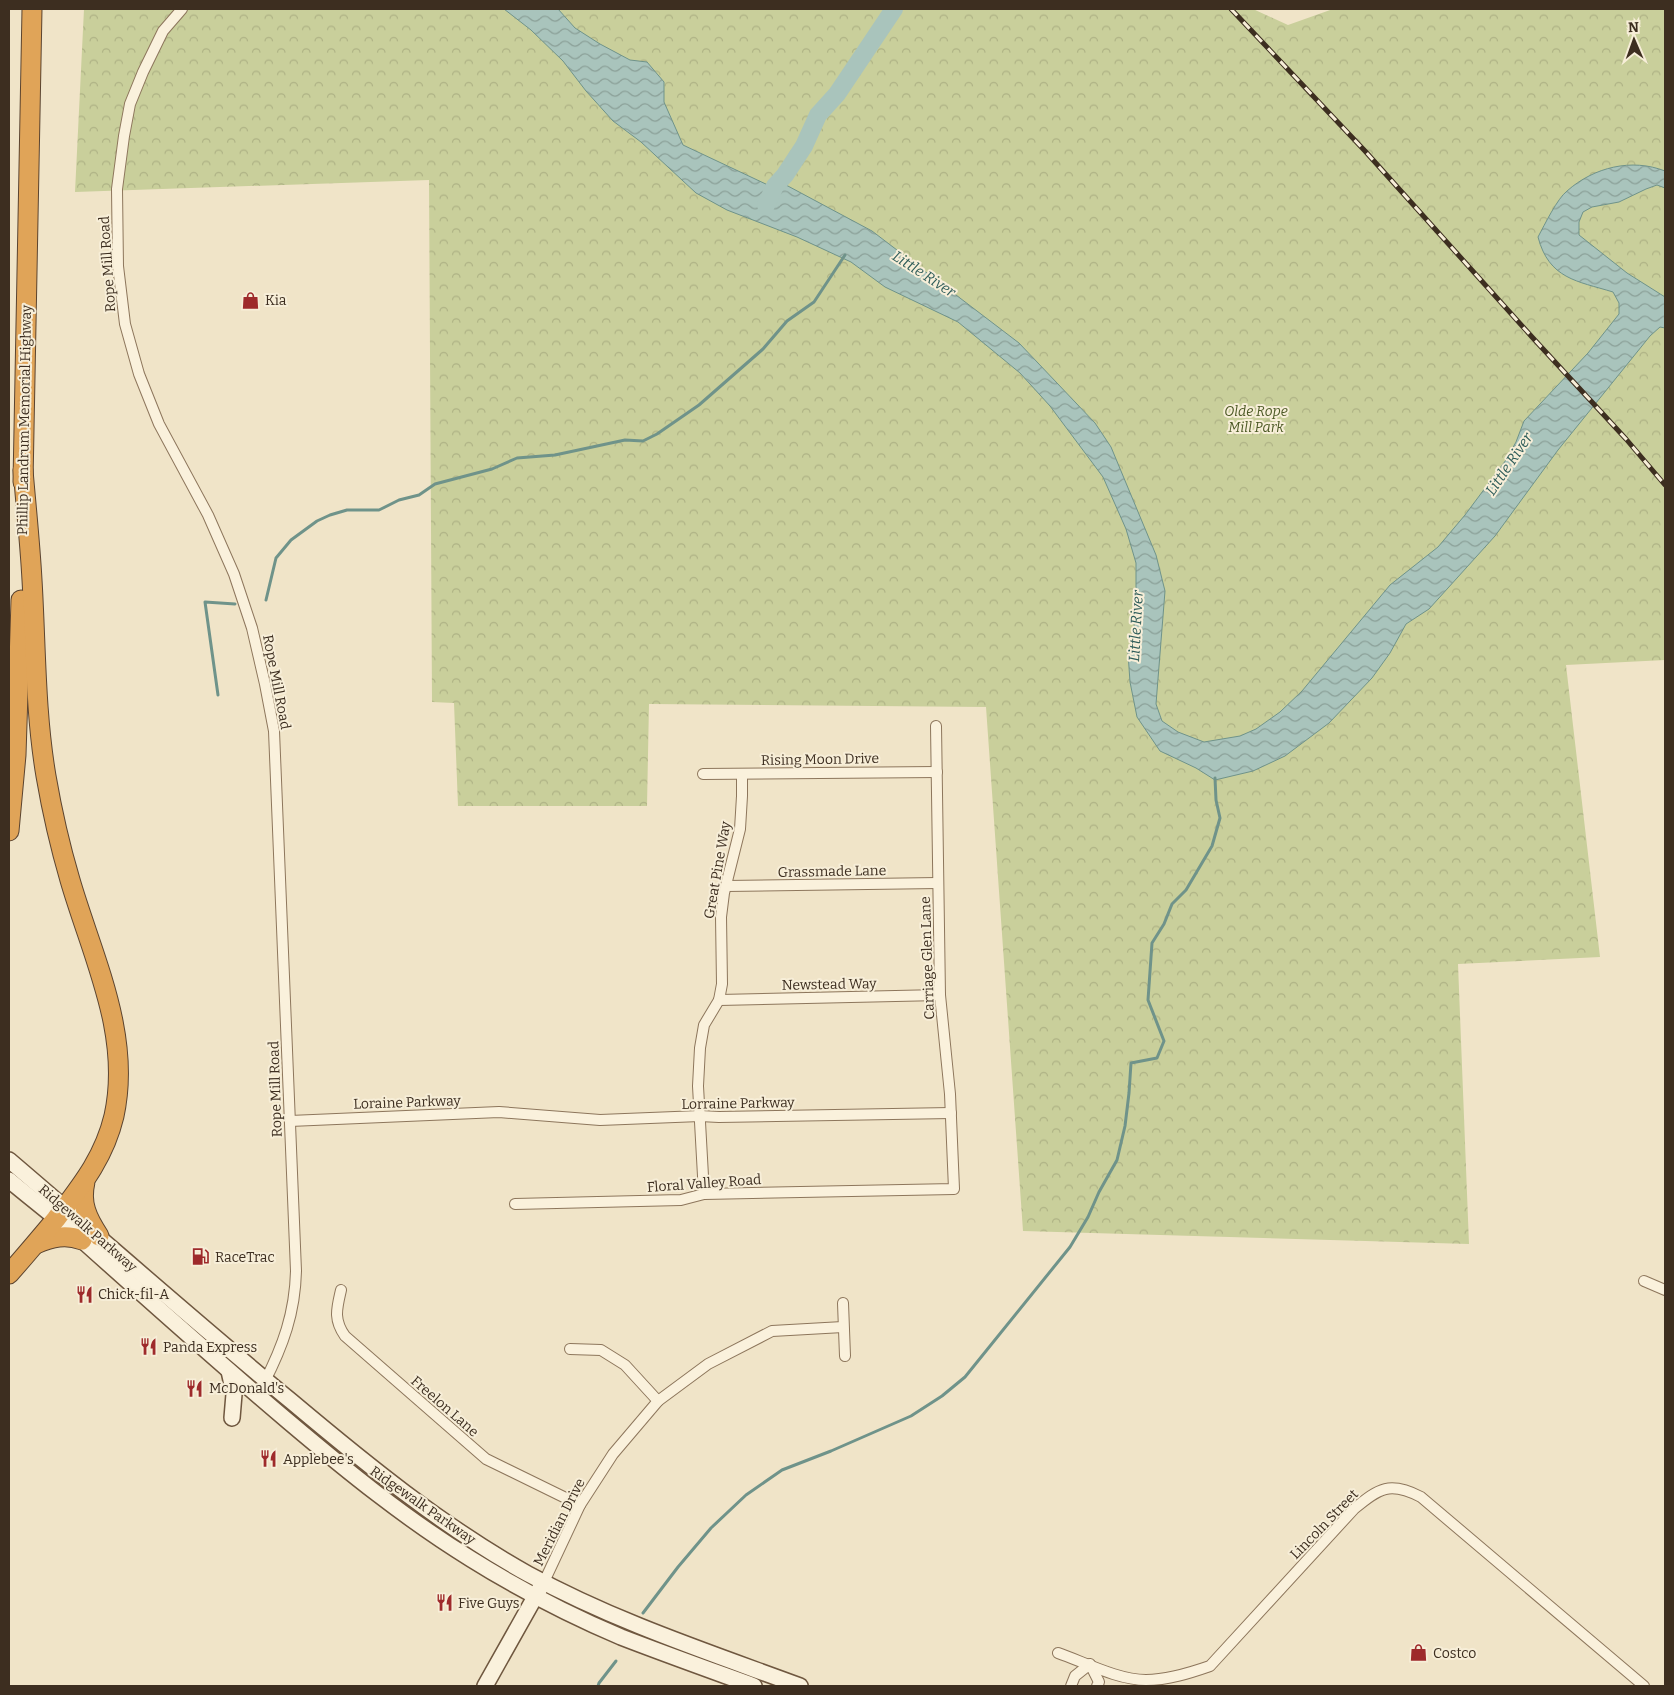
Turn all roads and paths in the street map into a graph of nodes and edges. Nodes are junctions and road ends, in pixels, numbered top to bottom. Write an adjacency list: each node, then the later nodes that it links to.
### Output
1 (32, 9): 3 (highway, Phillip Landrum Memorial Highway)
2 (182, 9): 16 (street, Rope Mill Road)
3 (23, 470): 8 (highway, Phillip Landrum Memorial Highway); 19 (highway)
4 (936, 726): 5 (street, Carriage Glen Lane)
5 (937, 772): 7 (street, Rising Moon Drive); 9 (street, Carriage Glen Lane)
6 (703, 774): 7 (street, Rising Moon Drive)
7 (742, 774): 10 (street, Great Pine Way)
8 (9, 831)
9 (938, 883): 10 (street, Grassmade Lane); 11 (street, Carriage Glen Lane)
10 (726, 886): 12 (street, Great Pine Way)
11 (940, 995): 12 (street, Newstead Way); 13 (street, Carriage Glen Lane)
12 (719, 1000): 15 (street, Great Pine Way)
13 (951, 1113): 15 (street, Lorraine Parkway); 20 (street, Carriage Glen Lane)
14 (525, 1114): 15 (street, Lorraine Parkway); 16 (street, Loraine Parkway)
15 (700, 1116): 21 (street, Great Pine Way)
16 (290, 1121): 35 (street, Rope Mill Road)
17 (9, 1160): 23 (main road, Ridgewalk Parkway)
18 (9, 1180): 23 (main road, Ridgewalk Parkway)
19 (85, 1182): 23 (highway); 24 (highway)
20 (954, 1189): 21 (street, Floral Valley Road)
21 (704, 1194): 22 (street, Floral Valley Road)
22 (515, 1204)
23 (60, 1213): 24 (main road, Ridgewalk Parkway); 25 (highway)
24 (90, 1238): 25 (highway); 34 (main road, Ridgewalk Parkway); 35 (main road, Ridgewalk Parkway)
25 (36, 1244): 26 (highway)
26 (9, 1274)
27 (1644, 1281): 29 (street)
28 (341, 1290): 39 (street, Freelon Lane)
29 (1665, 1290)
30 (842, 1303): 31 (street)
31 (843, 1327): 33 (street); 37 (street, Meridian Drive)
32 (570, 1349): 37 (street)
33 (845, 1356)
34 (229, 1372): 36 (main road, Ridgewalk Parkway); 38 (main road)
35 (265, 1380): 36 (street, Rope Mill Road); 40 (main road, Ridgewalk Parkway)
36 (257, 1395): 41 (main road, Ridgewalk Parkway)
37 (658, 1401): 39 (street, Meridian Drive)
38 (232, 1418)
39 (580, 1505): 40 (street, Meridian Drive)
40 (544, 1582): 41 (main road); 46 (main road, Ridgewalk Parkway)
41 (535, 1596): 44 (main road); 45 (main road, Ridgewalk Parkway)
42 (1058, 1653): 43 (street, Lincoln Street)
43 (1090, 1664): 47 (street); 48 (street); 49 (street, Lincoln Street)
44 (485, 1686)
45 (754, 1686)
46 (800, 1686)
47 (1071, 1686)
48 (1097, 1686)
49 (1644, 1686)

